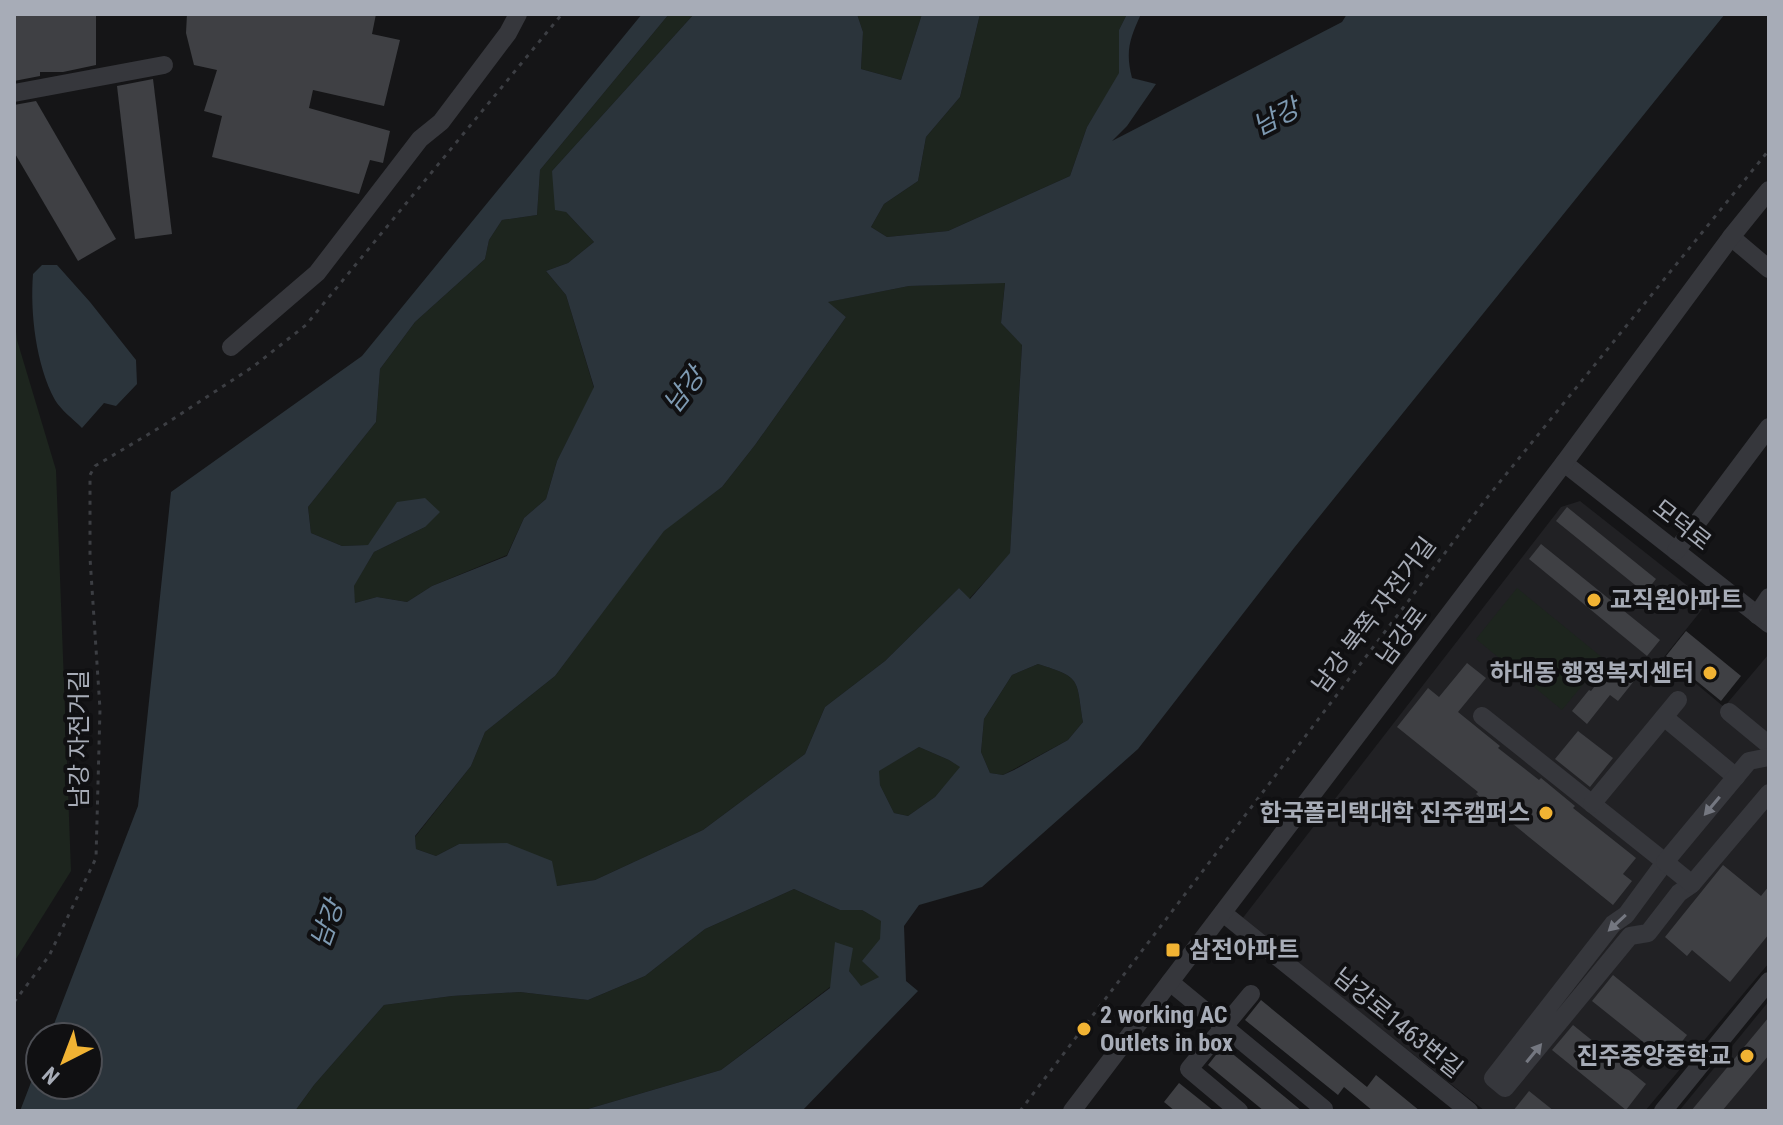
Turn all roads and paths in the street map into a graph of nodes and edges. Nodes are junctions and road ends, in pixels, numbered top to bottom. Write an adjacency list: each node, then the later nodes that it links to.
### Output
1 (518, 14): 8 (street)
2 (164, 65): 3 (street)
3 (14, 93)
4 (1769, 150): 33 (path, 남강 북쪽 자전거길)
5 (1769, 190): 6 (street, 남강로)
6 (1731, 237): 7 (street); 11 (street, 남강로)
7 (1769, 269)
8 (231, 347)
9 (1769, 427): 12 (street)
10 (104, 460): 30 (path, 남강 자전거길)
11 (1564, 463): 12 (street, 모덕로); 26 (street, 남강로)
12 (1676, 551): 14 (street, 모덕로)
13 (1769, 597): 14 (street)
14 (1763, 620)
15 (1678, 700): 18 (street)
16 (1729, 712): 19 (street)
17 (1482, 716): 23 (street)
18 (1664, 717): 21 (street); 23 (street)
19 (1769, 745)
20 (1769, 757): 21 (street)
21 (1736, 777): 24 (street, one-way to 24)
22 (1769, 793): 25 (street)
23 (1592, 804): 24 (street)
24 (1665, 862): 25 (street); 25 (street, one-way to 25)
25 (1692, 884)
26 (1223, 913): 28 (street, 남강로); 36 (street, 남강로1463번길)
27 (1769, 981): 37 (street)
28 (1170, 982): 31 (street); 34 (street, 남강로)
29 (1251, 994): 31 (street)
30 (14, 1002)
31 (1224, 1025): 32 (street); 35 (street)
32 (1324, 1109)
33 (1020, 1111)
34 (1072, 1111)
35 (1239, 1111)
36 (1469, 1111)
37 (1663, 1111)

